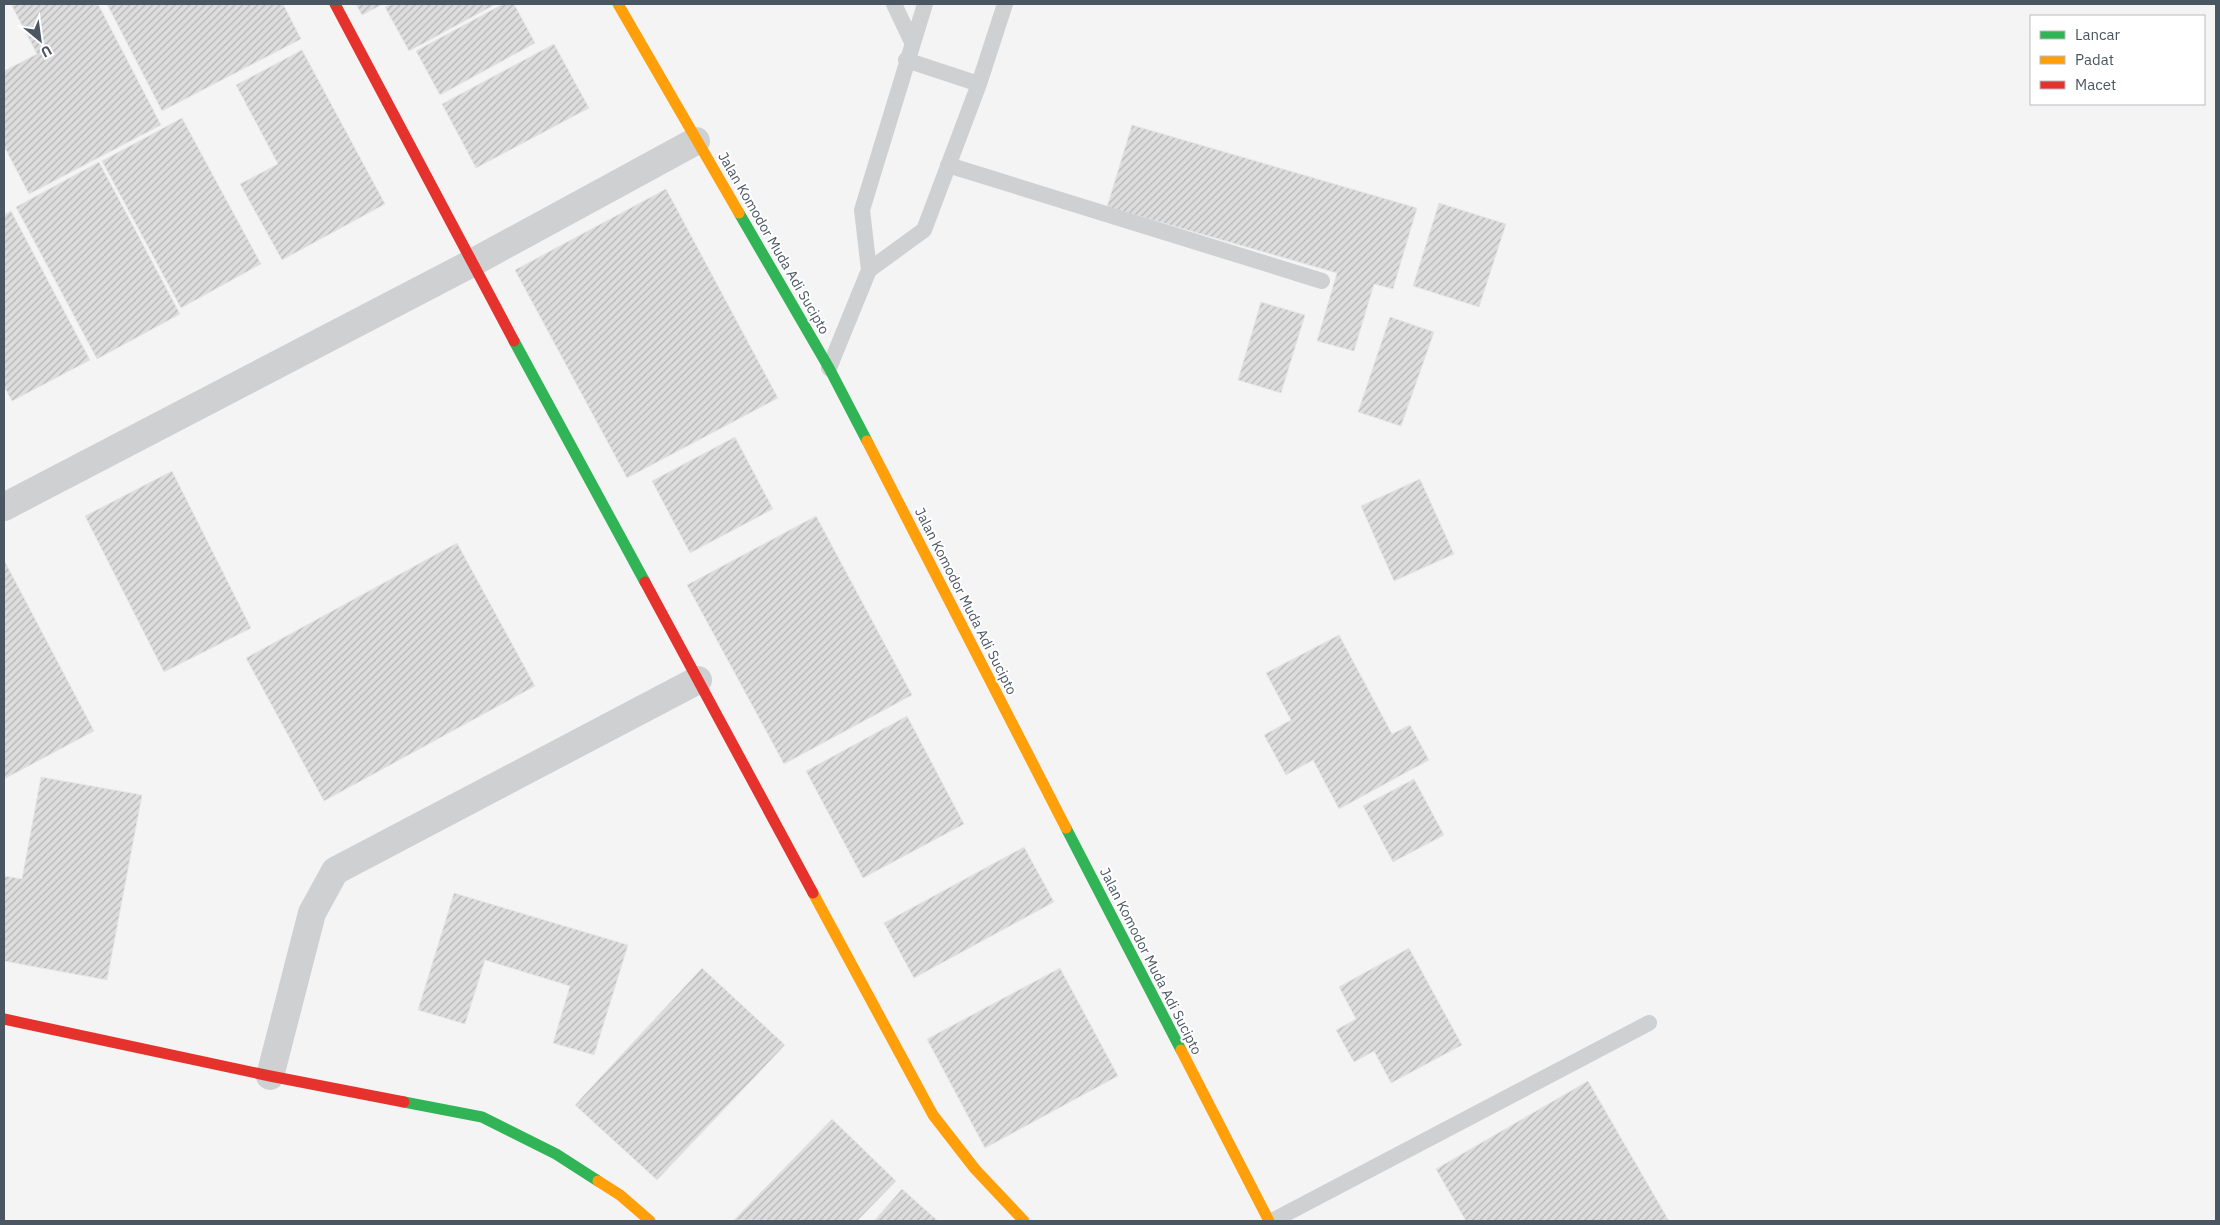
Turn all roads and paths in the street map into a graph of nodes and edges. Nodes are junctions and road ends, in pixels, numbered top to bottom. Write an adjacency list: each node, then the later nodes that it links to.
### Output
1 (335, 4): 11 (street)
2 (618, 4): 9 (street, Jalan Komodor Muda Adi Sucipto)
3 (894, 4): 6 (lane)
4 (925, 4): 6 (lane)
5 (1005, 4): 8 (lane)
6 (912, 42): 7 (lane)
7 (906, 60): 8 (lane); 12 (lane)
8 (979, 84): 10 (lane)
9 (696, 141): 11 (street); 14 (street, Jalan Komodor Muda Adi Sucipto)
10 (948, 165): 12 (lane); 13 (lane)
11 (472, 263): 15 (street); 16 (street)
12 (870, 270): 14 (lane)
13 (1322, 281)
14 (829, 368): 22 (street, Jalan Komodor Muda Adi Sucipto)
15 (4, 508)
16 (698, 680): 19 (street); 21 (street)
17 (4, 1019): 19 (street)
18 (1649, 1023): 22 (lane)
19 (270, 1076): 20 (street)
20 (650, 1221)
21 (1024, 1221)
22 (1270, 1221)

